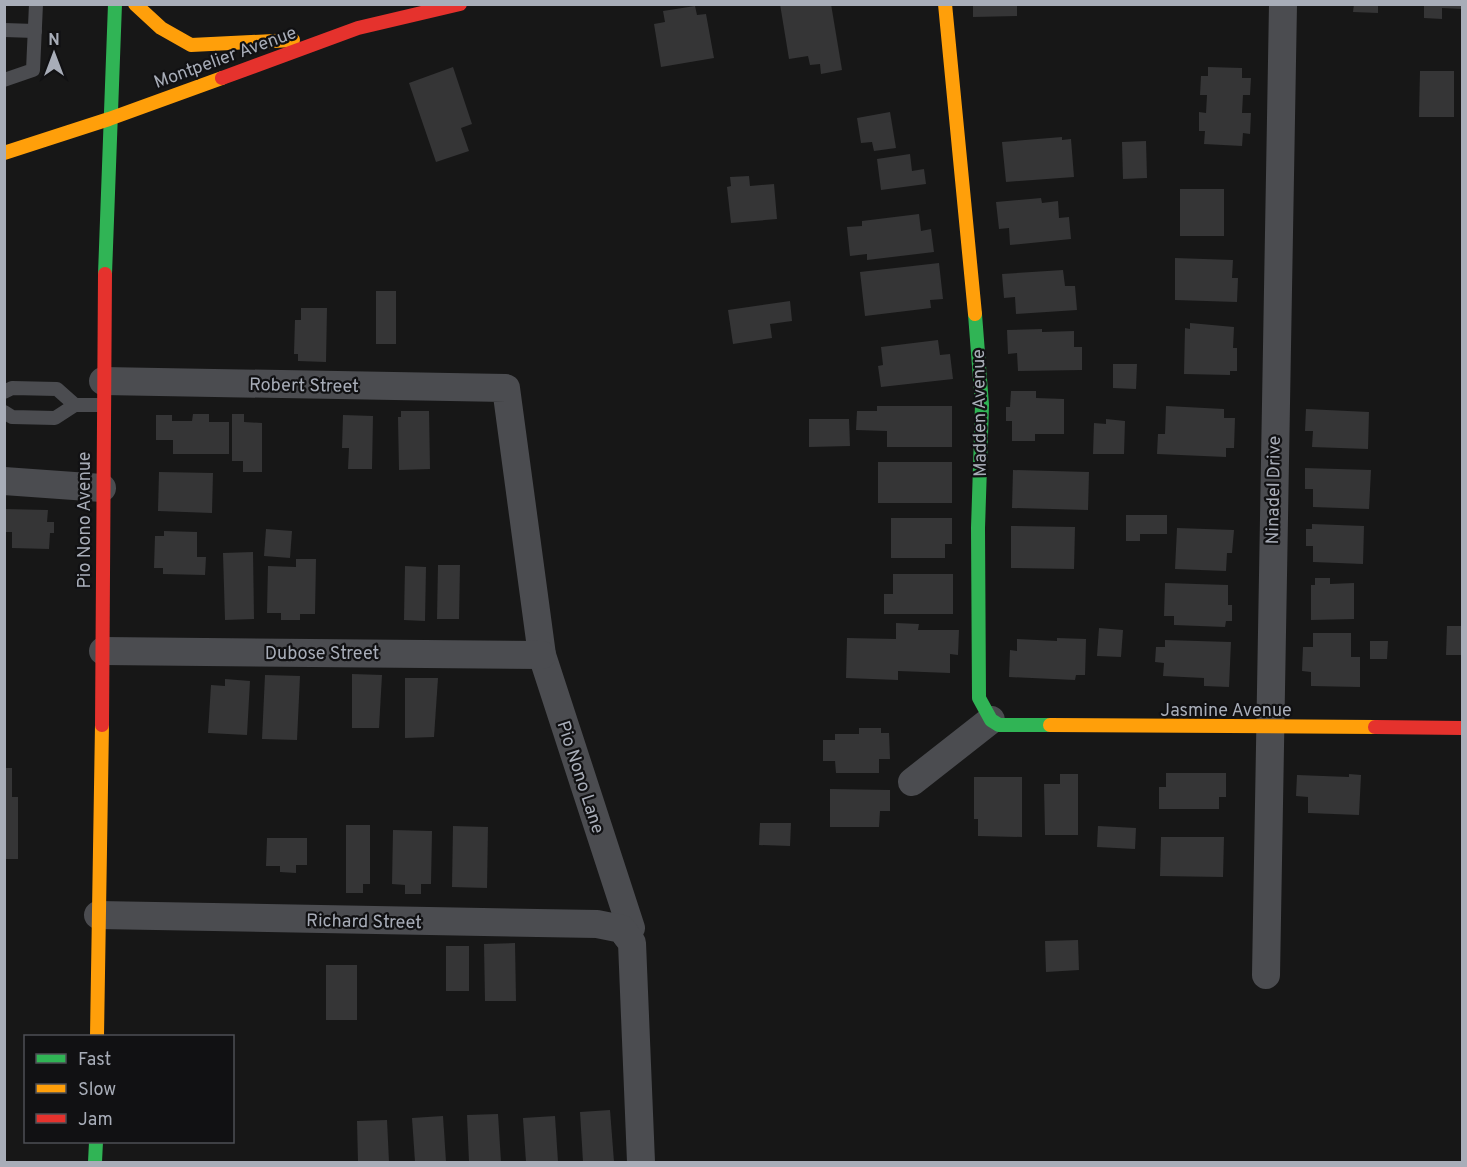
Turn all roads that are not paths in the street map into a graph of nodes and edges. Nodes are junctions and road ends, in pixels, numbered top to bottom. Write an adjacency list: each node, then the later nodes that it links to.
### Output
1 (36, 4): 8 (lane)
2 (115, 4): 11 (street, Pio Nono Avenue)
3 (135, 4): 9 (street)
4 (945, 4): 22 (street, Madden Avenue)
5 (1283, 4): 23 (street, Ninadel Drive)
6 (457, 5): 9 (street, Montpelier Avenue)
7 (4, 30): 8 (lane)
8 (35, 31): 10 (lane)
9 (333, 37): 11 (street, Montpelier Avenue)
10 (4, 80)
11 (109, 119): 12 (street, Montpelier Avenue); 15 (street, Pio Nono Avenue)
12 (4, 153)
13 (506, 388): 15 (street, Robert Street); 21 (street, Pio Nono Lane)
14 (4, 392): 16 (lane)
15 (103, 393): 16 (lane); 19 (street, Pio Nono Avenue)
16 (75, 405): 17 (lane)
17 (4, 412)
18 (4, 481): 19 (street)
19 (102, 488): 20 (street, Pio Nono Avenue)
20 (103, 651): 21 (street, Dubose Street); 26 (street, Pio Nono Avenue)
21 (542, 655): 27 (street, Pio Nono Lane)
22 (991, 720): 23 (street, Jasmine Avenue); 25 (street)
23 (1270, 728): 24 (street, Jasmine Avenue); 28 (street, Ninadel Drive)
24 (1462, 728)
25 (912, 782)
26 (98, 915): 27 (street, Richard Street); 29 (street, Pio Nono Avenue)
27 (626, 935): 32 (street, Pio Nono Lane)
28 (1266, 975)
29 (97, 1035)
30 (96, 1143): 31 (street)
31 (95, 1162)
32 (641, 1162)

